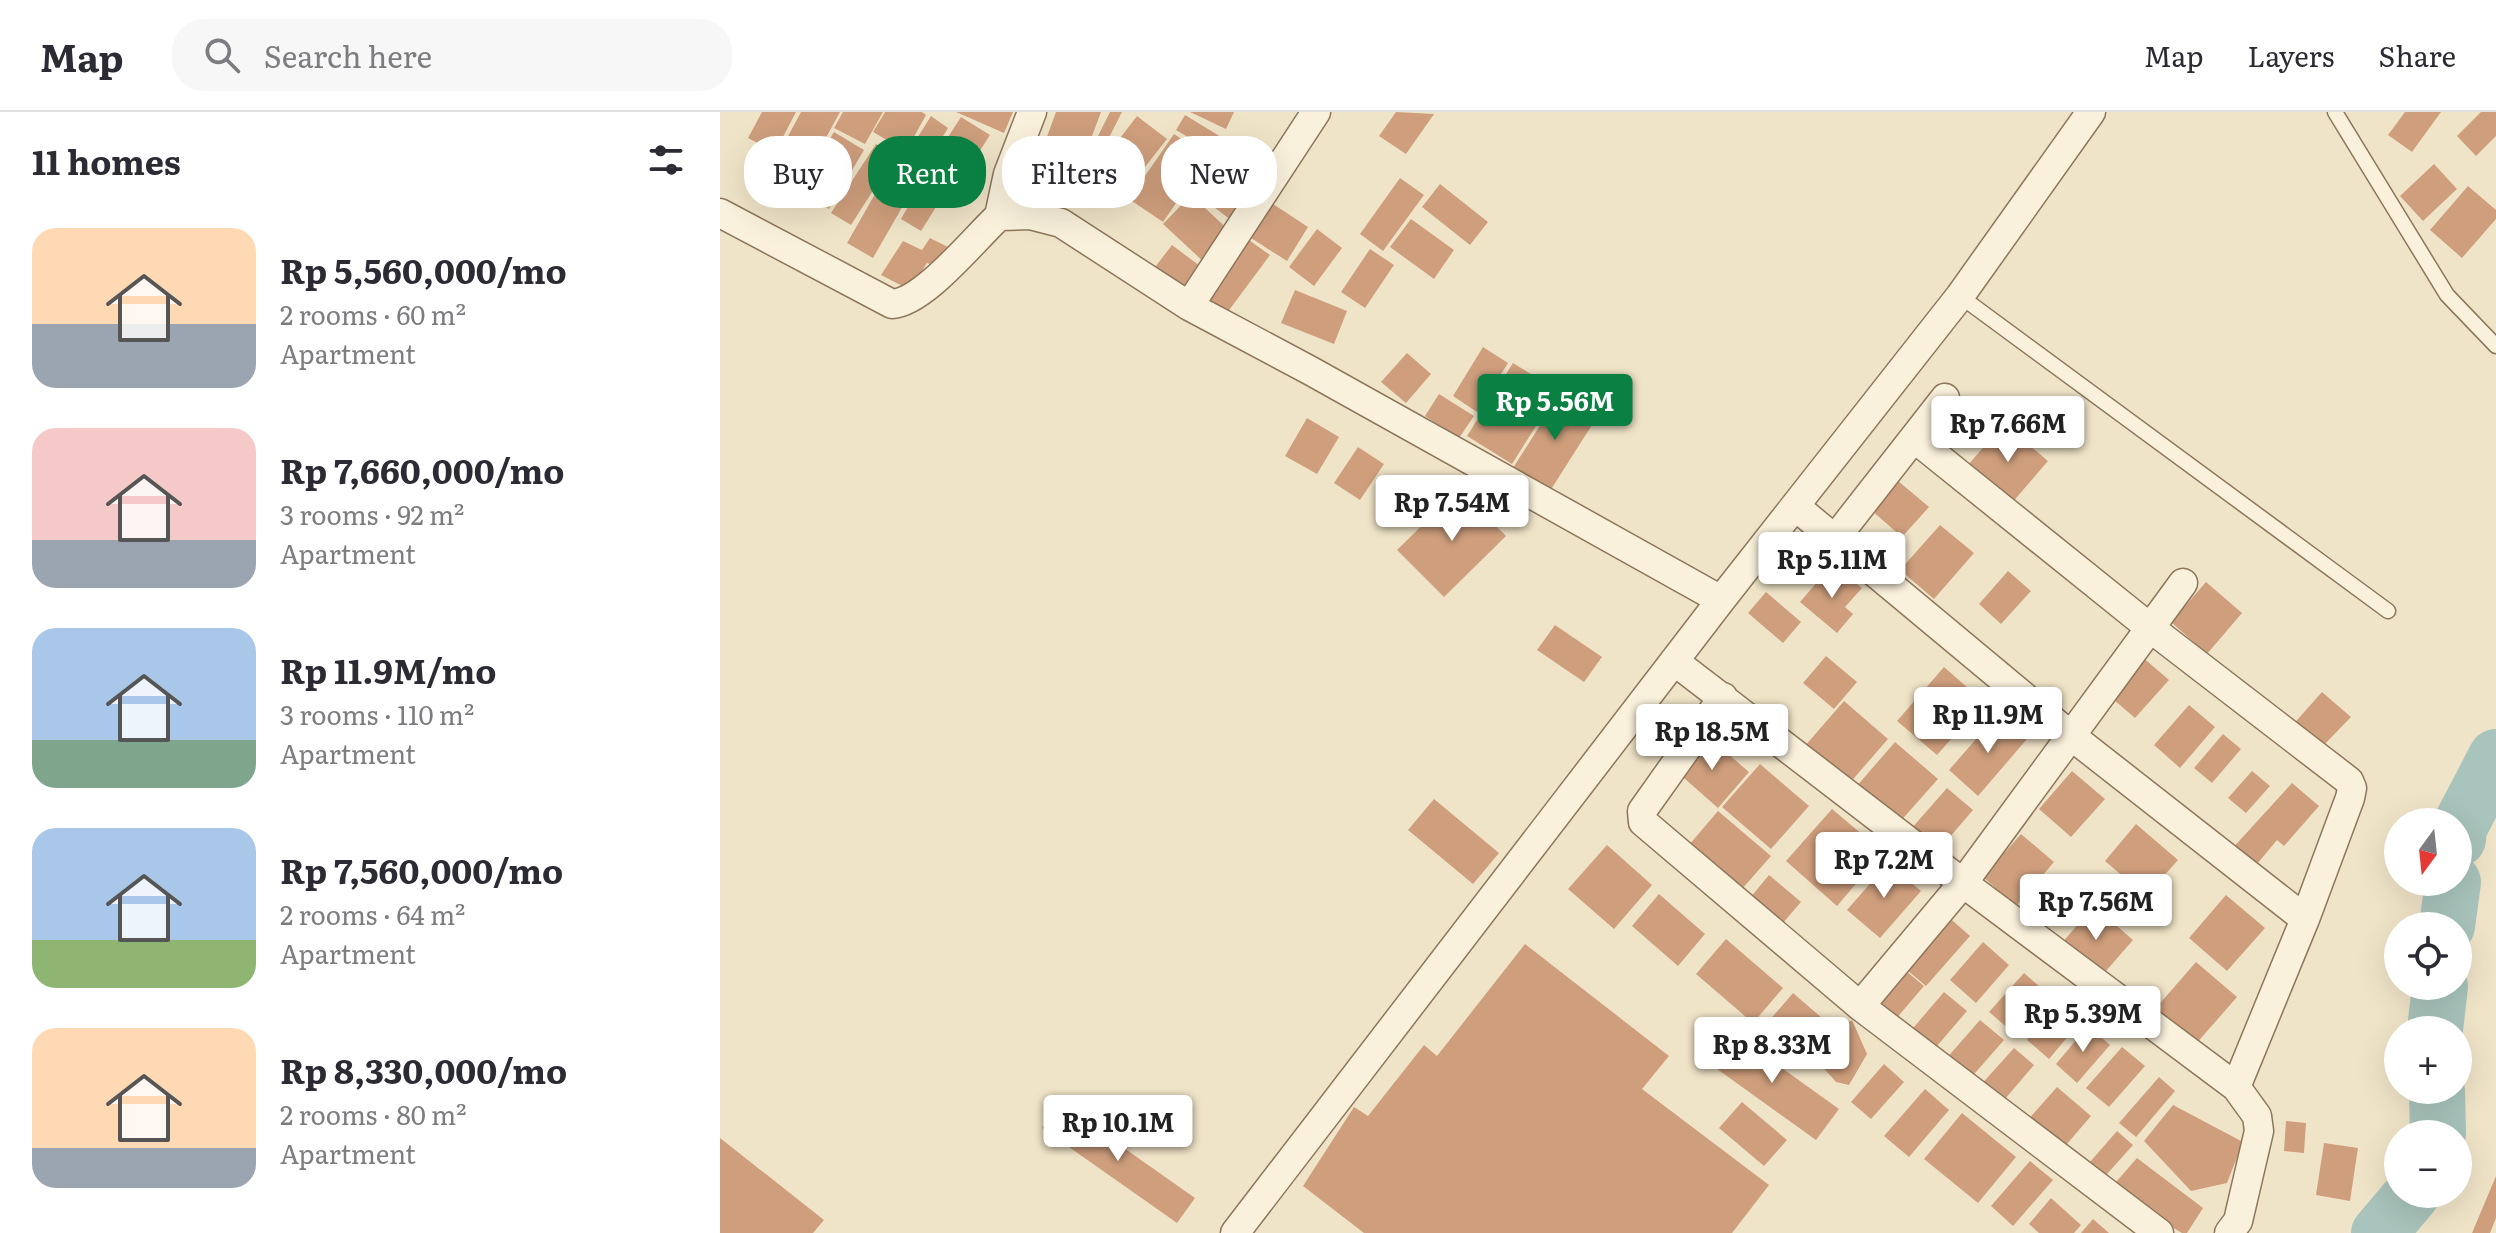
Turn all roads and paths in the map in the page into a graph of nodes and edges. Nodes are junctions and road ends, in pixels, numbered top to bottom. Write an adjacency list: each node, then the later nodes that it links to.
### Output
1 (1032, 112): 6 (street)
2 (1316, 112): 8 (street)
3 (2091, 112): 7 (street)
4 (2335, 112): 9 (lane)
5 (720, 213): 6 (street)
6 (999, 216): 8 (street)
7 (1960, 296): 12 (street); 16 (lane)
8 (1189, 306): 15 (street)
9 (2496, 346)
10 (1945, 398): 11 (street)
11 (1914, 438): 13 (street); 17 (street)
12 (1795, 506): 13 (street); 15 (street)
13 (1834, 540): 20 (street)
14 (2183, 583): 17 (street)
15 (1721, 600): 18 (street)
16 (2388, 611)
17 (2149, 627): 20 (street); 22 (street)
18 (1674, 661): 19 (street); 25 (street)
19 (1723, 697): 21 (street); 23 (street)
20 (2070, 735): 21 (street); 22 (street)
21 (1963, 883): 23 (street); 24 (street)
22 (2305, 919): 24 (street)
23 (1860, 1006): 26 (street)
24 (2236, 1087): 27 (street)
25 (1235, 1233)
26 (2159, 1233)
27 (2229, 1233)

